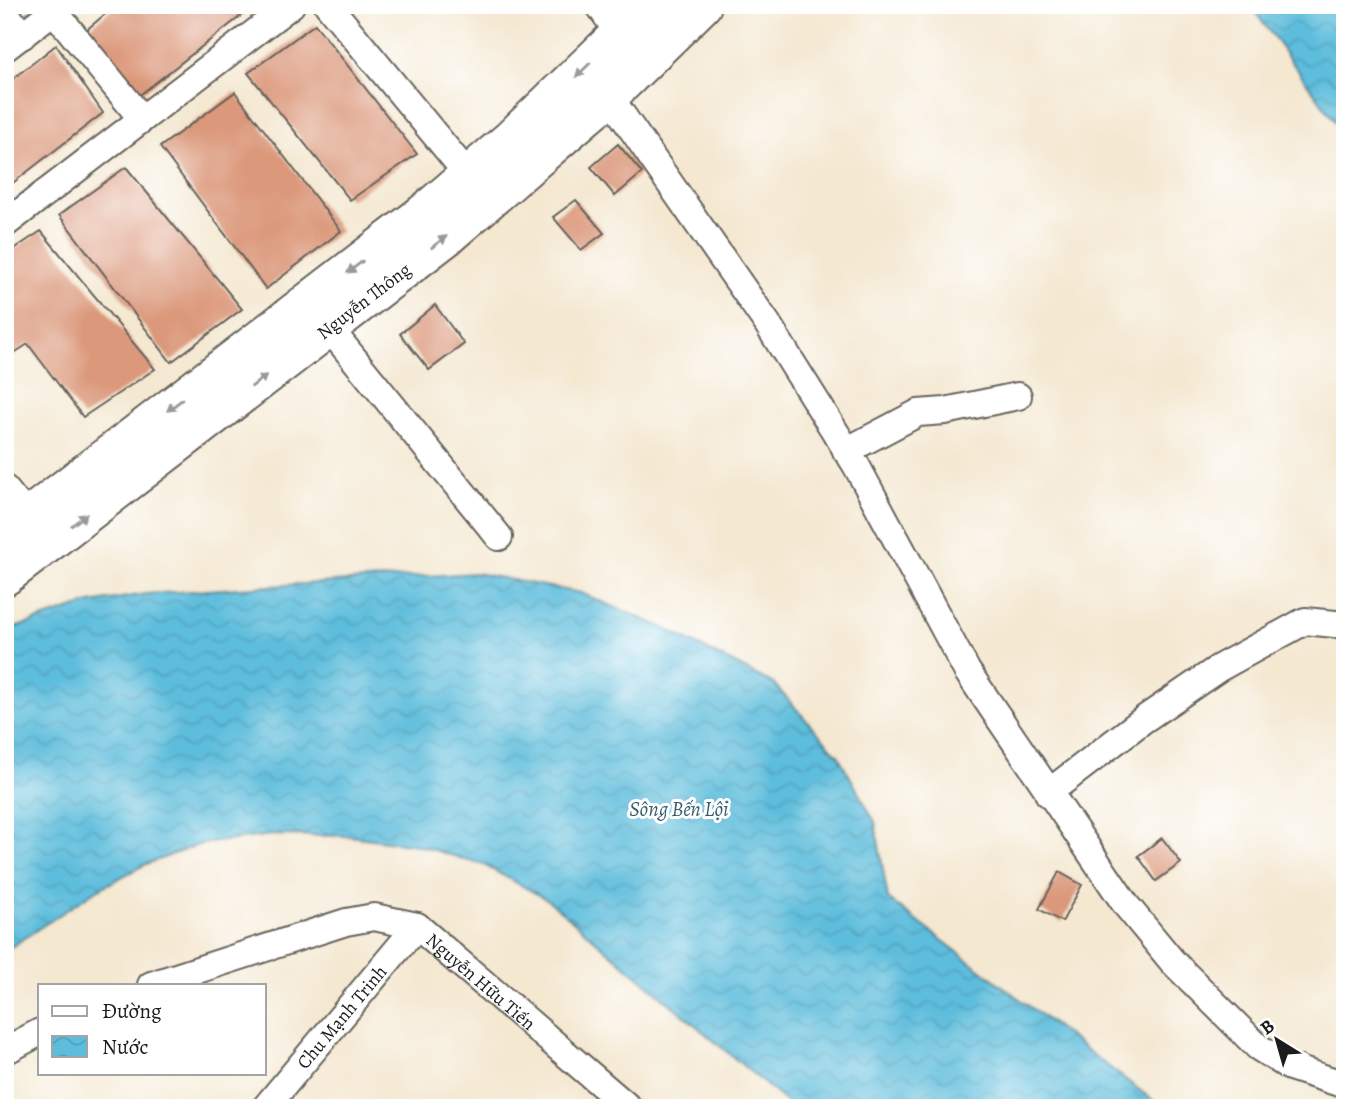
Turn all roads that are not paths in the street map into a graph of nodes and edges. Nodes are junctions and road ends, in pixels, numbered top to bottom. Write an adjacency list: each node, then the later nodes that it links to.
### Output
1 (291, 5): 10 (street)
2 (328, 5): 11 (street)
3 (650, 5): 7 (main road, Nguyễn Thông)
4 (702, 5): 7 (main road, Nguyễn Thông)
5 (58, 8): 8 (street); 10 (street)
6 (5, 12): 8 (street)
7 (620, 35): 9 (main road, Nguyễn Thông); 11 (main road, Nguyễn Thông, one-way to 11)
8 (14, 42)
9 (610, 96): 13 (main road, Nguyễn Thông, one-way to 9); 15 (street)
10 (142, 119): 12 (street)
11 (468, 176): 16 (main road, Nguyễn Thông, one-way to 16)
12 (5, 224)
13 (329, 328): 16 (main road, Nguyễn Thông, one-way to 13); 17 (street)
14 (1018, 396): 15 (street)
15 (846, 451): 20 (street)
16 (22, 521): 18 (main road, Nguyễn Thông)
17 (499, 537)
18 (5, 576)
19 (1345, 625): 20 (street)
20 (1048, 793): 25 (street)
21 (417, 926): 22 (street, Nguyễn Hữu Tiến); 26 (street, Chu Mạnh Trinh); 27 (street, Nguyễn Hữu Tiến)
22 (154, 984)
23 (38, 1033): 24 (street)
24 (5, 1051)
25 (1345, 1085)
26 (278, 1103)
27 (629, 1108)

